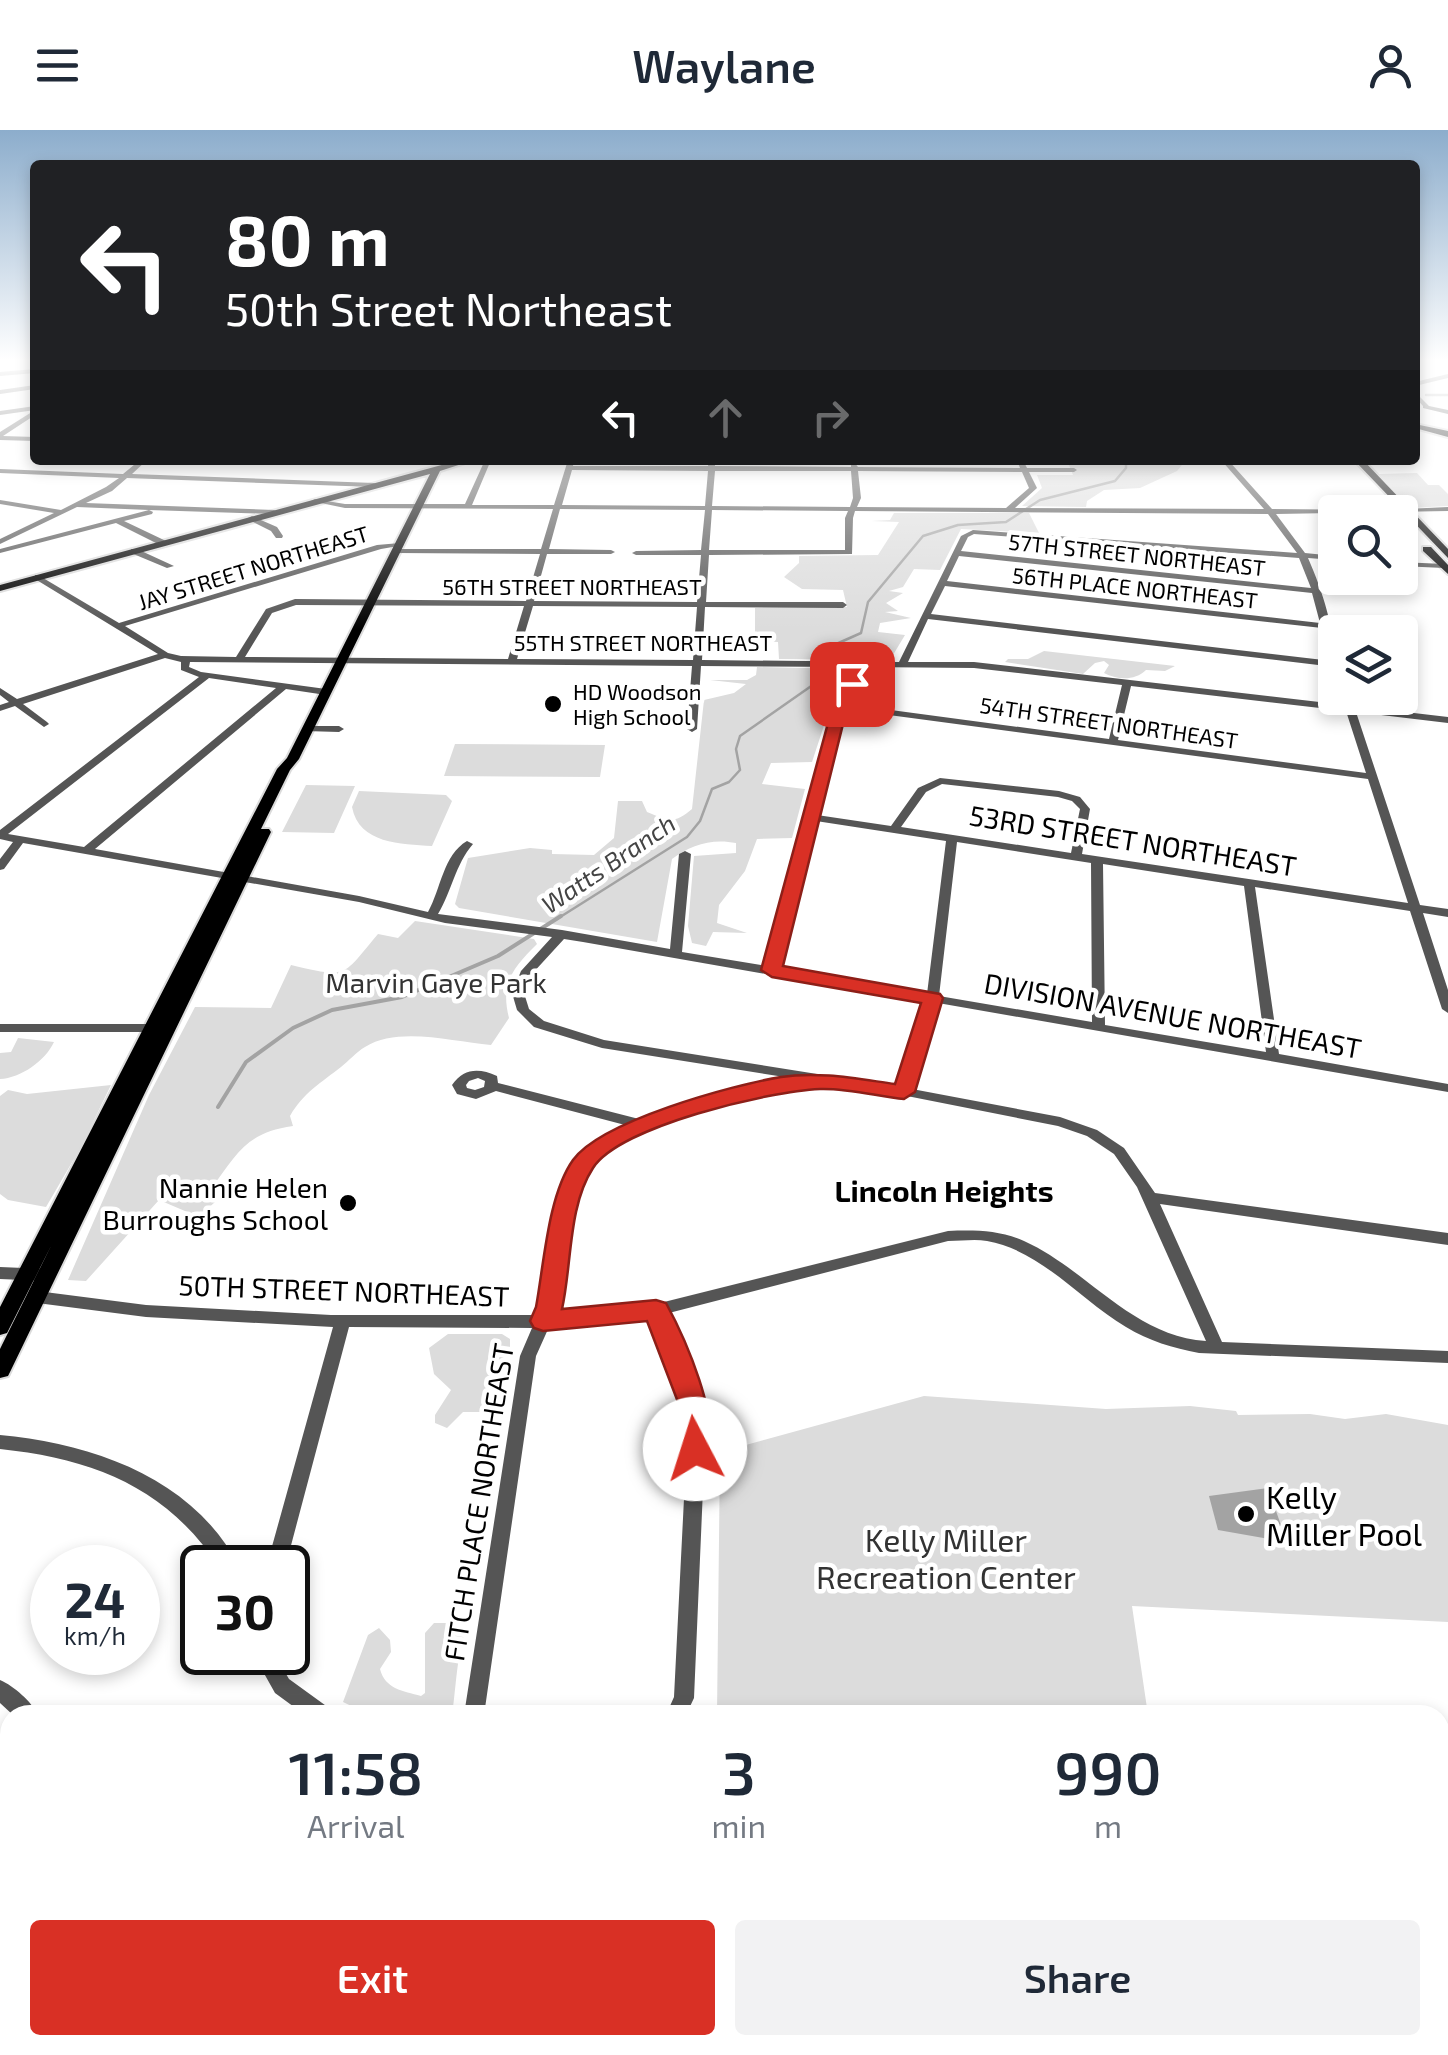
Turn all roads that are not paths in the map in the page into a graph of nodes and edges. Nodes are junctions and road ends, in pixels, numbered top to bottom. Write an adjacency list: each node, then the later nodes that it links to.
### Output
1 (138, 465): 16 (street)
2 (442, 465): 12 (main road)
3 (445, 465): 12 (main road)
4 (486, 465): 24 (street)
5 (570, 465): 25 (street)
6 (711, 465): 27 (street)
7 (854, 465): 13 (street); 28 (street)
8 (1022, 465): 13 (street)
9 (1228, 465): 34 (street)
10 (1351, 465): 18 (main road)
11 (1362, 465): 19 (main road)
12 (435, 467): 17 (main road); 23 (main road)
13 (1024, 470): 14 (street); 30 (street)
14 (1074, 470)
15 (0, 471): 16 (street)
16 (124, 476): 17 (street); 22 (street)
17 (374, 485): 20 (main road)
18 (1378, 495)
19 (1387, 495)
20 (315, 501): 23 (street); 33 (main road)
21 (0, 502): 32 (street)
22 (75, 505): 26 (street); 32 (street)
23 (419, 506): 24 (street); 46 (main road)
24 (468, 506): 25 (street)
25 (557, 507): 27 (street); 49 (street)
26 (164, 508): 33 (street); 38 (street)
27 (708, 508): 28 (street); 53 (street)
28 (852, 509): 30 (street); 53 (street)
29 (1448, 509): 36 (street)
30 (1012, 510): 31 (street)
31 (1036, 510): 34 (street); 42 (street)
32 (59, 512): 43 (street)
33 (274, 512): 37 (main road)
34 (1271, 512): 35 (street); 54 (street)
35 (1318, 512)
36 (1418, 514)
37 (252, 518): 41 (street); 44 (main road)
38 (118, 521): 44 (street); 47 (street)
39 (1418, 526): 45 (main road)
40 (1418, 532): 57 (main road)
41 (279, 536)
42 (1051, 537): 52 (street); 54 (street)
43 (0, 542)
44 (163, 543): 48 (main road)
45 (1442, 543): 57 (main road)
46 (398, 548): 49 (street); 63 (main road); 70 (street, JAY STREET NORTHEAST)
47 (0, 551)
48 (134, 551): 58 (street); 59 (main road)
49 (544, 552): 50 (street); 64 (street)
50 (611, 552)
51 (636, 552): 53 (street)
52 (956, 552): 60 (street); 62 (street, 57TH STREET NORTHEAST)
53 (704, 553): 65 (street)
54 (1302, 555): 55 (street); 62 (street)
55 (1318, 556)
56 (1418, 564): 57 (street)
57 (1447, 564)
58 (170, 566)
59 (38, 577): 61 (main road); 70 (street, 55TH STREET NORTHEAST)
60 (941, 583): 68 (street); 69 (street, 56TH PLACE NORTHEAST)
61 (0, 588)
62 (1314, 591): 67 (street)
63 (372, 602): 64 (street, 56TH STREET NORTHEAST); 73 (street, 56TH STREET NORTHEAST); 74 (main road)
64 (529, 603): 65 (street, 56TH STREET NORTHEAST); 76 (street)
65 (702, 604): 66 (street, 56TH STREET NORTHEAST); 77 (street)
66 (843, 605)
67 (1321, 615)
68 (924, 616): 75 (street); 79 (street)
69 (1318, 625)
70 (117, 626): 71 (street, 55TH STREET NORTHEAST)
71 (165, 656): 72 (street, 55TH STREET NORTHEAST); 85 (street)
72 (186, 660): 73 (street, 55TH STREET NORTHEAST); 80 (street)
73 (238, 660): 74 (street, 55TH STREET NORTHEAST)
74 (343, 660): 76 (street, 55TH STREET NORTHEAST); 84 (main road)
75 (1318, 660)
76 (512, 662): 77 (street, 55TH STREET NORTHEAST)
77 (696, 663): 78 (street, 55TH STREET NORTHEAST); 95 (street)
78 (862, 664): 79 (street, 55TH STREET NORTHEAST); 86 (street)
79 (902, 664): 81 (street, 55TH STREET NORTHEAST)
80 (207, 675): 82 (street); 100 (street)
81 (1127, 684): 87 (street, 55TH STREET NORTHEAST); 96 (street)
82 (284, 686): 84 (street); 104 (street)
83 (0, 691): 85 (street)
84 (326, 692): 93 (main road)
85 (16, 703): 88 (street); 92 (street)
86 (840, 706): 96 (street, 54TH STREET NORTHEAST); 98 (street)
87 (1318, 707)
88 (0, 708)
89 (1353, 715): 97 (street)
90 (1386, 715): 91 (street, 55TH STREET NORTHEAST)
91 (1446, 722)
92 (44, 724)
93 (308, 729): 94 (street); 109 (main road)
94 (339, 729)
95 (692, 729)
96 (1113, 742): 97 (street, 54TH STREET NORTHEAST)
97 (1373, 777): 111 (street)
98 (811, 817): 99 (street, 53RD STREET NORTHEAST); 119 (street)
99 (894, 829): 101 (street, 53RD STREET NORTHEAST); 106 (street)
100 (0, 836): 102 (street, DIVISION AVENUE NORTHEAST)
101 (952, 838): 106 (street, 53RD STREET NORTHEAST); 122 (street)
102 (20, 840): 104 (street, DIVISION AVENUE NORTHEAST); 108 (street)
103 (467, 844): 112 (street)
104 (86, 851): 109 (street, DIVISION AVENUE NORTHEAST)
105 (684, 854): 117 (street)
106 (1076, 857): 107 (street, 53RD STREET NORTHEAST)
107 (1097, 860): 110 (street, 53RD STREET NORTHEAST); 124 (street)
108 (0, 867)
109 (235, 877): 112 (street, DIVISION AVENUE NORTHEAST); 114 (main road); 118 (main road)
110 (1248, 882): 111 (street, 53RD STREET NORTHEAST); 127 (street)
111 (1415, 908): 113 (street, 53RD STREET NORTHEAST); 123 (street)
112 (433, 913): 115 (street, DIVISION AVENUE NORTHEAST)
113 (1448, 913)
114 (203, 924): 118 (main road); 120 (main road)
115 (512, 926): 116 (street, DIVISION AVENUE NORTHEAST)
116 (558, 933): 117 (street, DIVISION AVENUE NORTHEAST); 128 (street)
117 (676, 954): 119 (street, DIVISION AVENUE NORTHEAST)
118 (204, 956): 121 (main road)
119 (772, 970): 122 (street, DIVISION AVENUE NORTHEAST)
120 (180, 973): 121 (main road); 126 (main road)
121 (185, 996): 126 (main road)
122 (932, 998): 124 (street, DIVISION AVENUE NORTHEAST); 131 (street)
123 (1448, 1008)
124 (1100, 1027): 127 (street, DIVISION AVENUE NORTHEAST)
125 (0, 1028): 126 (street)
126 (160, 1028): 136 (main road)
127 (1274, 1058): 130 (street, DIVISION AVENUE NORTHEAST)
128 (841, 1083): 131 (street); 132 (street, FITCH PLACE NORTHEAST)
129 (493, 1086): 132 (street)
130 (1448, 1088)
131 (904, 1092): 133 (street)
132 (640, 1124): 140 (street, FITCH PLACE NORTHEAST)
133 (1149, 1197): 134 (street); 142 (street)
134 (1448, 1239)
135 (0, 1274): 136 (street)
136 (38, 1274): 137 (main road); 141 (main road)
137 (37, 1297): 139 (street, 50TH STREET NORTHEAST); 144 (main road)
138 (656, 1310): 140 (street, 50TH STREET NORTHEAST); 142 (street, 50TH STREET NORTHEAST); 151 (street)
139 (343, 1321): 140 (street, 50TH STREET NORTHEAST); 147 (street)
140 (543, 1321): 150 (street, FITCH PLACE NORTHEAST)
141 (0, 1326)
142 (1218, 1348): 143 (street, 50TH STREET NORTHEAST)
143 (1448, 1357)
144 (0, 1370)
145 (0, 1442): 146 (street)
146 (214, 1545)
147 (281, 1545)
148 (276, 1675): 149 (street)
149 (308, 1705)
150 (476, 1705)
151 (681, 1705)

